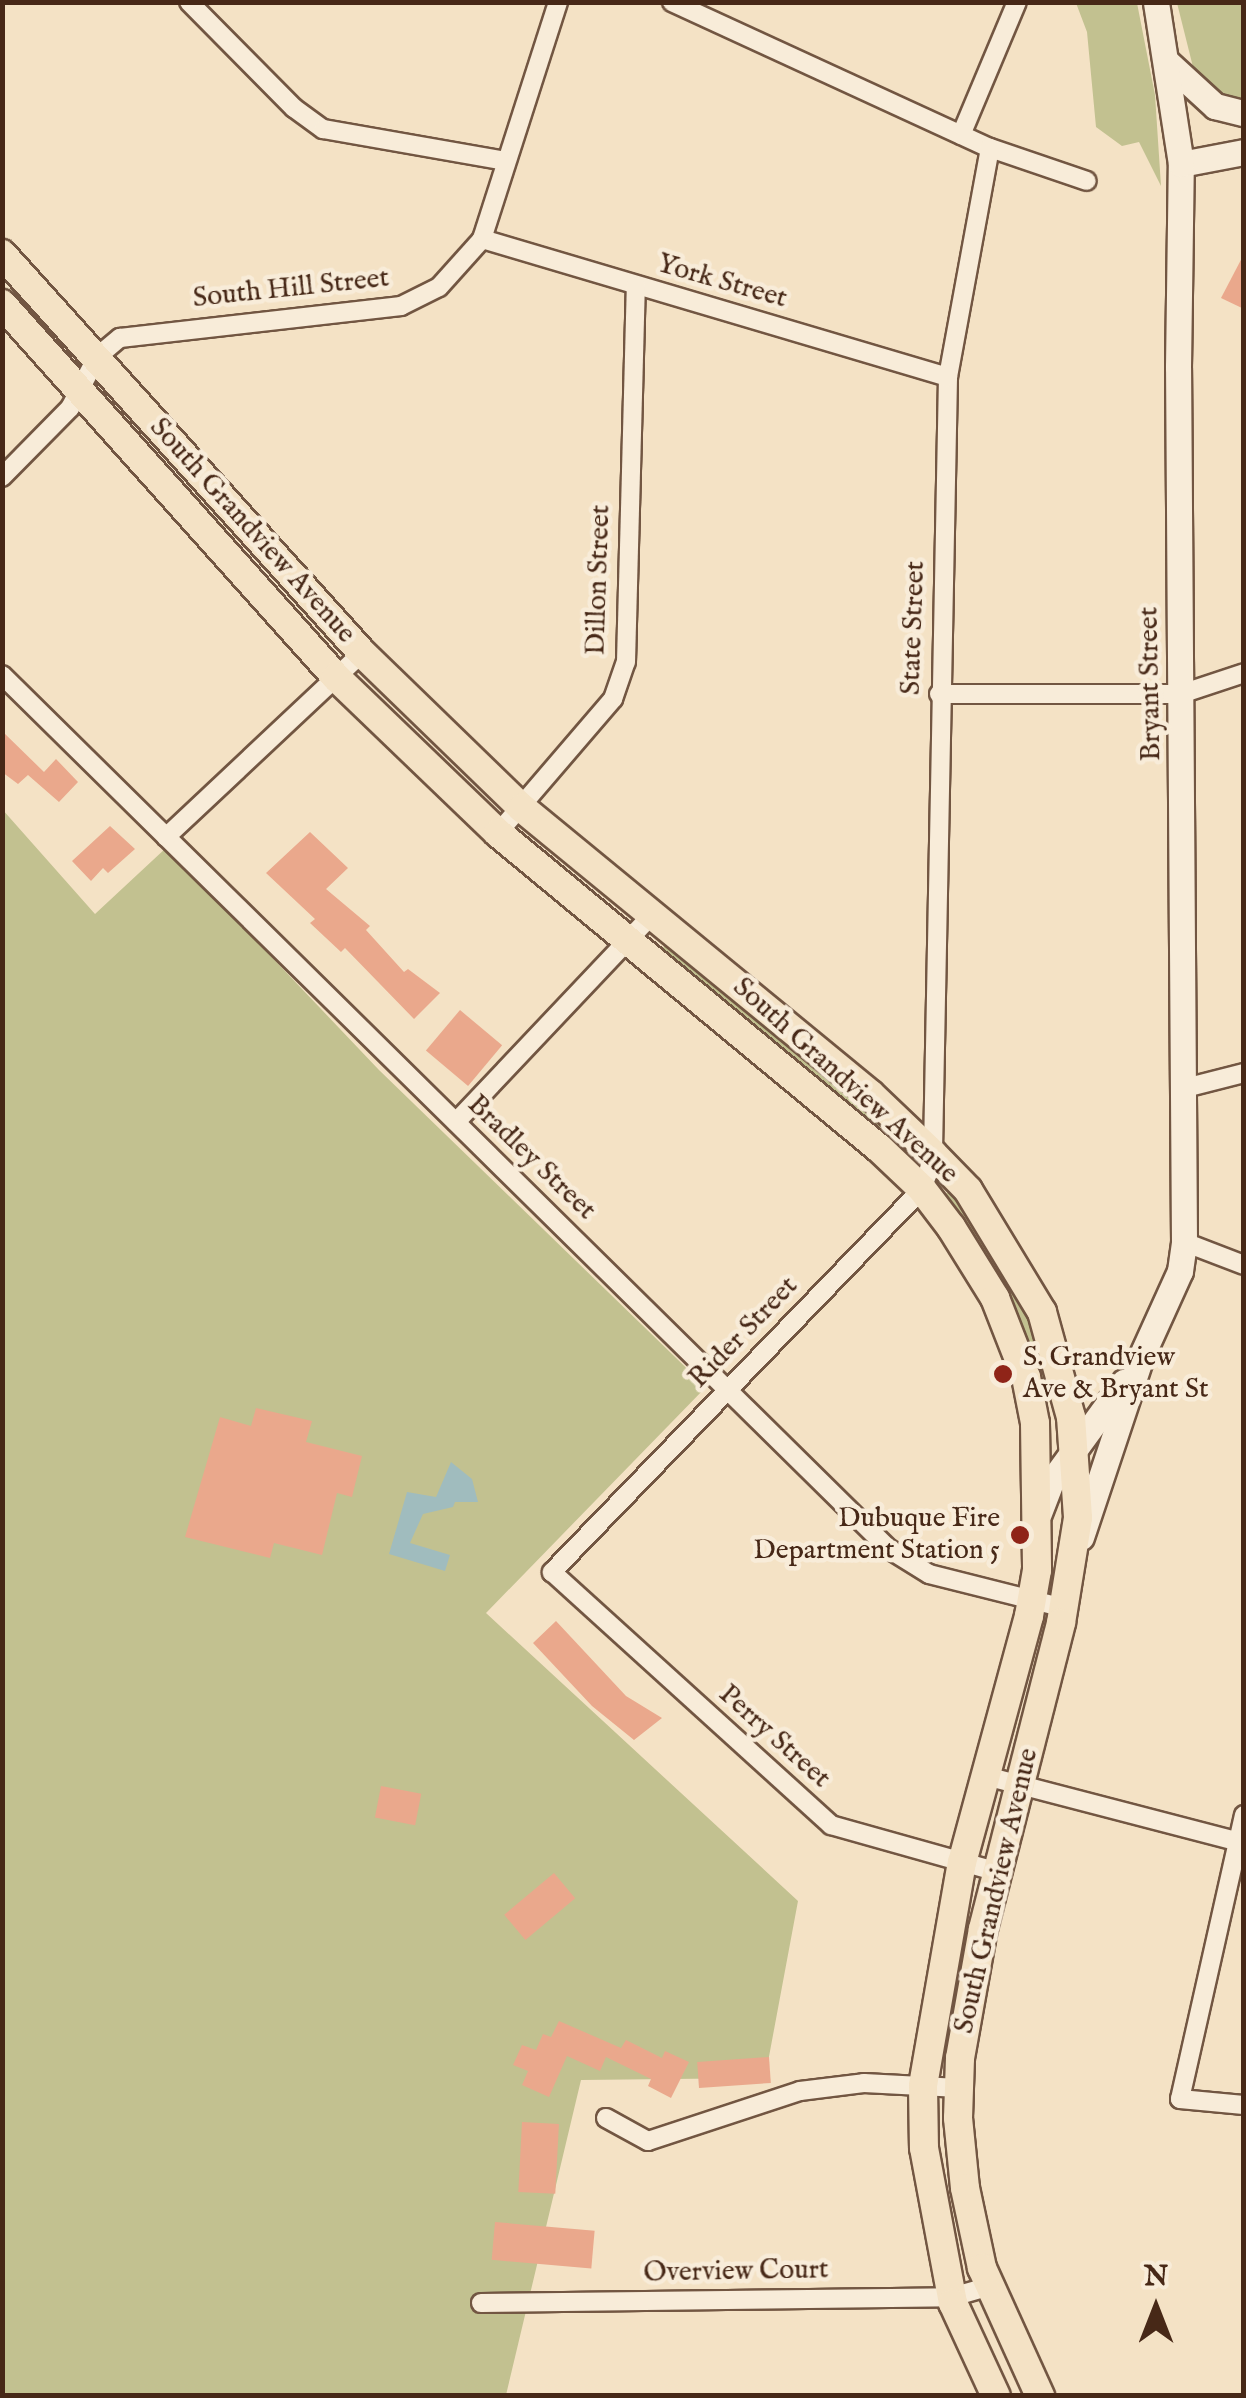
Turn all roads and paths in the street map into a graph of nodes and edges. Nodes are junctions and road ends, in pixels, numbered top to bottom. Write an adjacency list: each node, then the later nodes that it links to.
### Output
1 (189, 2): 11 (street)
2 (558, 2): 11 (street, South Hill Street)
3 (672, 2): 8 (street)
4 (1018, 2): 8 (street)
5 (1156, 2): 6 (main road, Bryant Street)
6 (1168, 63): 7 (main road); 12 (main road, Bryant Street)
7 (1244, 113)
8 (960, 135): 9 (street)
9 (990, 148): 13 (street); 19 (street, State Street)
10 (1244, 152): 12 (main road)
11 (506, 161): 14 (street, South Hill Street)
12 (1181, 164): 26 (main road, Bryant Street)
13 (1087, 181)
14 (482, 239): 16 (street, York Street); 18 (street, South Hill Street)
15 (2, 254): 18 (main road, South Grandview Avenue)
16 (636, 286): 19 (street, York Street); 27 (street, Dillon Street)
17 (2, 304): 18 (main road, South Grandview Avenue)
18 (89, 374): 20 (street, South Hill Street); 21 (main road, South Grandview Avenue); 24 (main road, South Grandview Avenue)
19 (948, 376): 25 (street, State Street)
20 (2, 477)
21 (362, 654): 24 (street); 27 (main road, South Grandview Avenue)
22 (1244, 673): 26 (street)
23 (2, 675): 29 (street, Bradley Street)
24 (336, 676): 28 (main road, South Grandview Avenue); 29 (street)
25 (939, 694): 26 (street); 34 (street, State Street)
26 (1181, 694): 33 (main road, Bryant Street)
27 (522, 808): 28 (street, Dillon Street); 30 (main road, South Grandview Avenue)
28 (498, 833): 31 (main road, South Grandview Avenue)
29 (166, 836): 35 (street, Bradley Street)
30 (653, 914): 31 (street); 36 (main road, South Grandview Avenue)
31 (630, 939): 35 (street); 37 (main road, South Grandview Avenue)
32 (1244, 1073): 33 (street)
33 (1185, 1088): 38 (main road, Bryant Street)
34 (933, 1112): 36 (street, Rider Street)
35 (456, 1122): 42 (street, Bradley Street)
36 (933, 1154): 37 (street, Rider Street); 41 (main road, South Grandview Avenue)
37 (922, 1189): 42 (street, Rider Street); 45 (main road, South Grandview Avenue)
38 (1184, 1242): 39 (street); 40 (main road, Bryant Street)
39 (1244, 1265)
40 (1141, 1358): 43 (main road); 46 (main road)
41 (1065, 1387): 43 (main road); 44 (main road, South Grandview Avenue)
42 (727, 1389): 47 (street, Rider Street); 48 (street, Bradley Street)
43 (1112, 1398): 44 (main road)
44 (1075, 1450): 45 (main road); 46 (main road, South Grandview Avenue)
45 (1039, 1512): 48 (main road, South Grandview Avenue)
46 (1072, 1566): 49 (main road, South Grandview Avenue)
47 (552, 1572): 54 (street, Perry Street)
48 (1032, 1602): 49 (street, Bradley Street); 50 (main road, South Grandview Avenue)
49 (1064, 1608): 51 (main road, South Grandview Avenue)
50 (986, 1776): 51 (street); 54 (main road, South Grandview Avenue)
51 (1020, 1786): 53 (street); 55 (main road, South Grandview Avenue)
52 (1244, 1815): 53 (street)
53 (1240, 1842): 58 (street)
54 (962, 1862): 55 (street, Perry Street); 56 (main road, South Grandview Avenue)
55 (998, 1872): 57 (main road, South Grandview Avenue)
56 (922, 2086): 57 (street); 59 (street); 61 (main road, South Grandview Avenue)
57 (960, 2088): 60 (main road, South Grandview Avenue)
58 (1244, 2106)
59 (606, 2118)
60 (990, 2286): 61 (street, Overview Court); 64 (main road, South Grandview Avenue)
61 (952, 2296): 62 (street, Overview Court); 63 (main road, South Grandview Avenue)
62 (481, 2303)
63 (996, 2396)
64 (1040, 2396)

